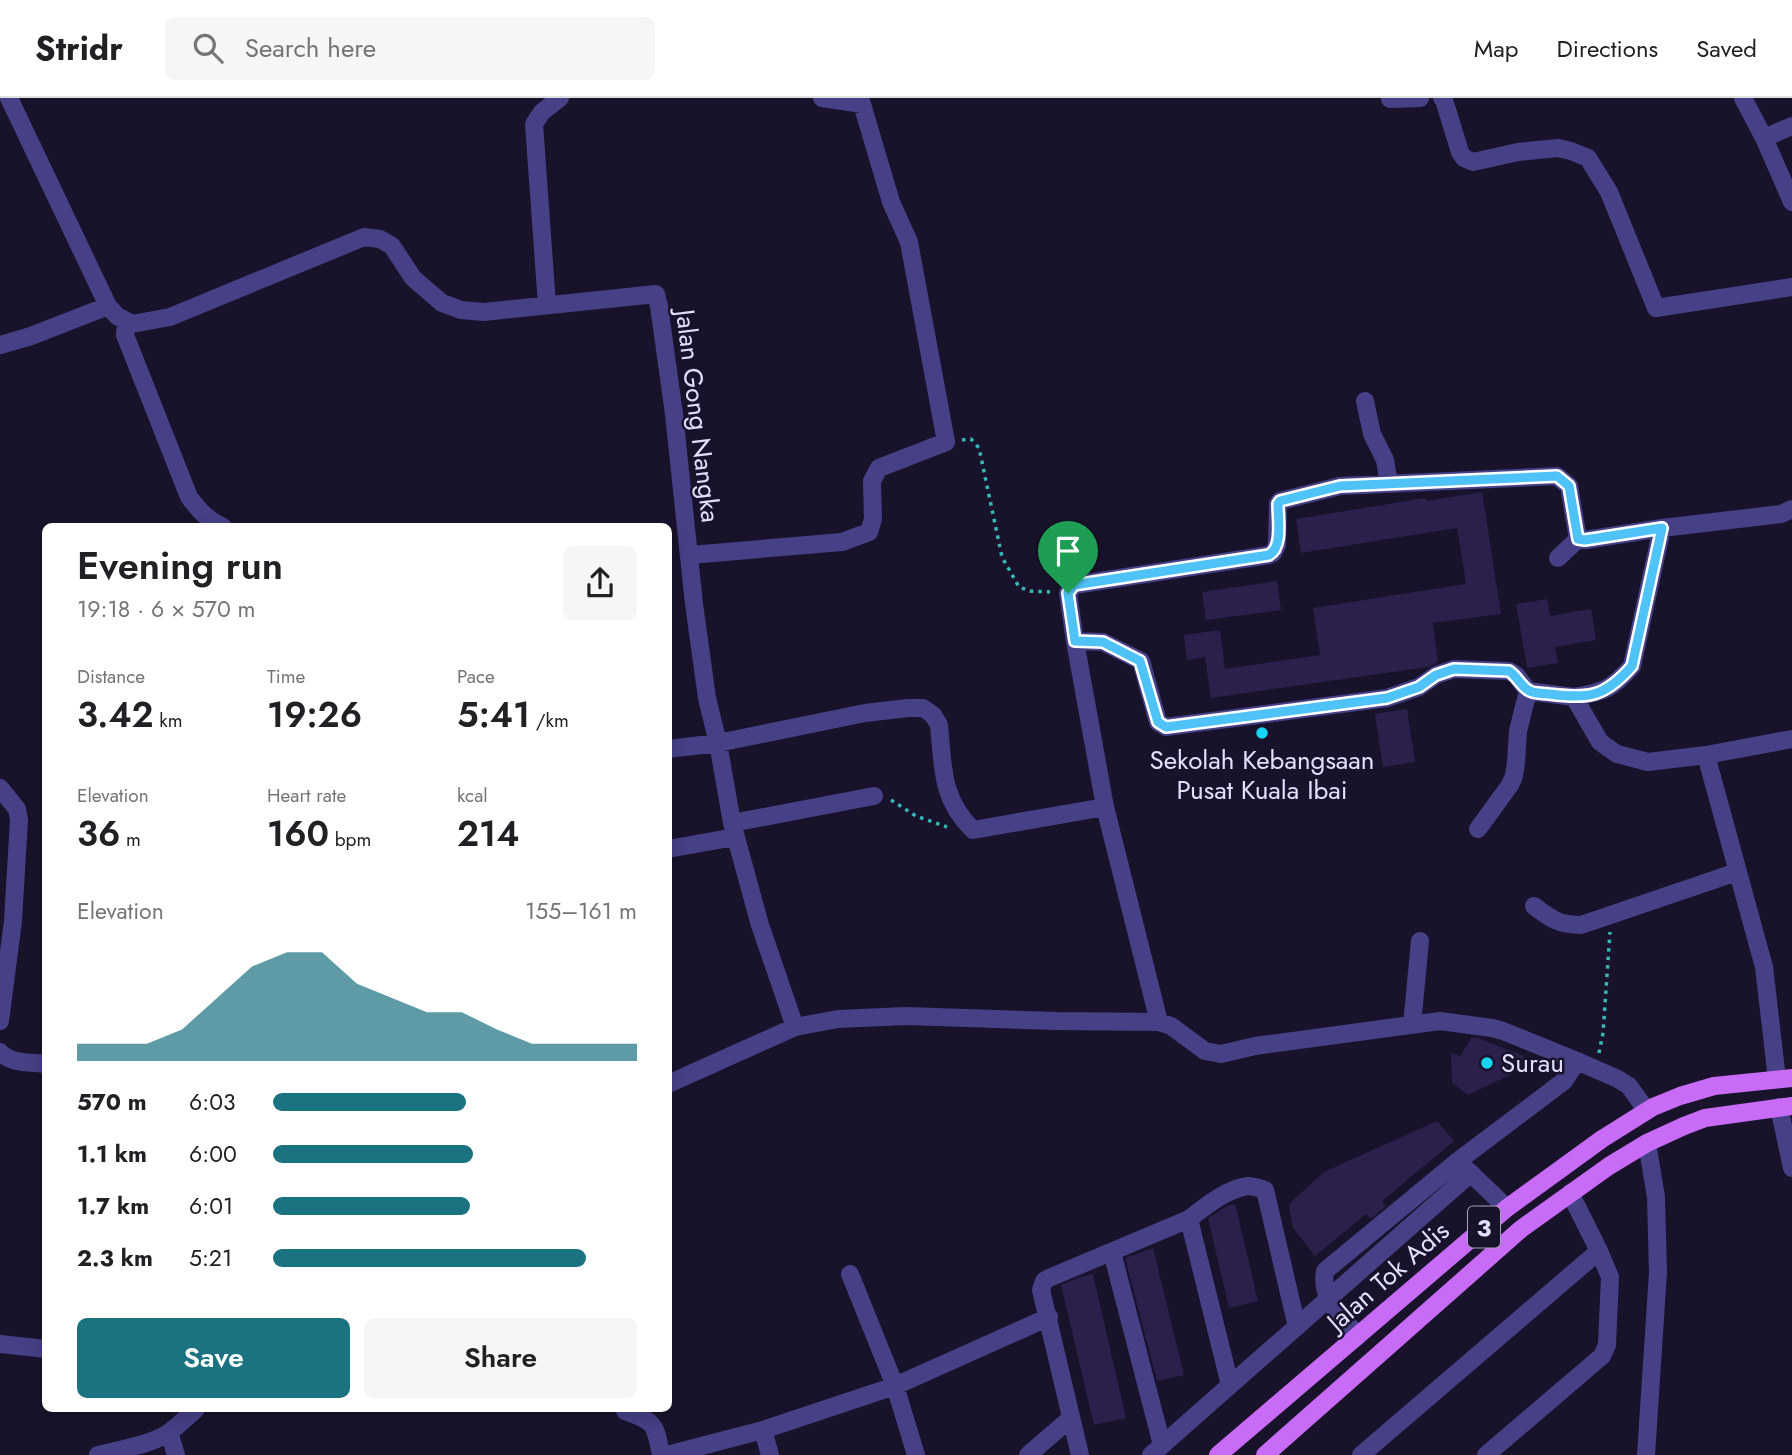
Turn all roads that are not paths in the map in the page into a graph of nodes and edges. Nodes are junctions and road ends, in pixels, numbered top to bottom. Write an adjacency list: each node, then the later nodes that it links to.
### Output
1 (9, 98): 13 (street)
2 (560, 98): 12 (street)
3 (822, 98): 22 (street)
4 (1420, 98): 7 (street)
5 (1441, 98): 11 (street)
6 (1743, 98): 9 (street)
7 (1390, 99)
8 (1792, 125): 9 (street)
9 (1764, 138): 10 (street)
10 (1792, 202)
11 (1792, 286)
12 (547, 305): 14 (street, Jalan Gong Nangka); 22 (street, Jalan Gong Nangka)
13 (108, 306): 14 (street); 15 (street)
14 (126, 321): 19 (street)
15 (0, 345)
16 (1365, 401): 17 (street)
17 (1389, 484): 21 (street); 24 (street)
18 (1792, 509): 20 (street)
19 (214, 523)
20 (1662, 528): 21 (street); 26 (street)
21 (1578, 539): 23 (street)
22 (690, 555): 28 (street, Jalan Gong Nangka)
23 (1558, 558)
24 (1075, 641): 25 (street); 33 (street)
25 (1528, 691): 26 (street); 34 (street)
26 (1574, 697): 30 (street)
27 (1792, 739): 30 (street)
28 (718, 743): 29 (street); 33 (street); 35 (street, Jalan Gong Nangka)
29 (672, 749)
30 (1706, 755): 37 (street)
31 (0, 788): 40 (street)
32 (874, 796): 35 (street)
33 (1105, 807): 41 (street)
34 (1478, 829)
35 (733, 830): 36 (street); 43 (street, Jalan Gong Nangka)
36 (672, 848)
37 (1737, 872): 38 (street); 47 (street)
38 (1534, 906)
39 (1420, 941): 42 (street)
40 (0, 1021)
41 (1159, 1022): 42 (street); 43 (street)
42 (1412, 1025): 45 (street)
43 (794, 1027): 48 (street)
44 (0, 1052): 46 (street)
45 (1577, 1060): 50 (street); 52 (street)
46 (42, 1064)
47 (1785, 1079): 50 (main road, Jalan Tok Adis / 3)
48 (672, 1082)
49 (1785, 1107): 51 (main road, Jalan Tok Adis / 3); 53 (street)
50 (1647, 1111): 55 (main road, Jalan Tok Adis / 3)
51 (1647, 1143): 54 (main road, Jalan Tok Adis / 3); 86 (street)
52 (1464, 1167): 55 (street); 60 (street)
53 (1792, 1168)
54 (1570, 1193): 57 (street); 83 (main road, Jalan Tok Adis / 3)
55 (1507, 1208): 63 (main road, Jalan Tok Adis / 3)
56 (1189, 1219): 58 (street); 62 (street); 66 (street)
57 (1599, 1251): 84 (street); 85 (street)
58 (1112, 1252): 61 (street); 73 (street)
59 (850, 1274): 67 (street)
60 (1328, 1300): 62 (street); 63 (street)
61 (1049, 1317): 67 (street); 70 (street)
62 (1297, 1327): 66 (street)
63 (1359, 1336): 82 (main road, Jalan Tok Adis / 3)
64 (0, 1344): 65 (street)
65 (42, 1349)
66 (1230, 1385): 73 (street)
67 (895, 1386): 71 (street); 79 (street)
68 (192, 1412): 72 (street)
69 (627, 1412): 76 (street)
70 (1071, 1418): 80 (street); 81 (street)
71 (764, 1430): 77 (street); 78 (street)
72 (169, 1432): 74 (street); 75 (street)
73 (1156, 1450)
74 (98, 1455)
75 (176, 1455)
76 (661, 1455)
77 (667, 1455)
78 (770, 1455)
79 (916, 1455)
80 (1028, 1455)
81 (1080, 1455)
82 (1218, 1455)
83 (1265, 1455)
84 (1361, 1455)
85 (1486, 1455)
86 (1646, 1455)

